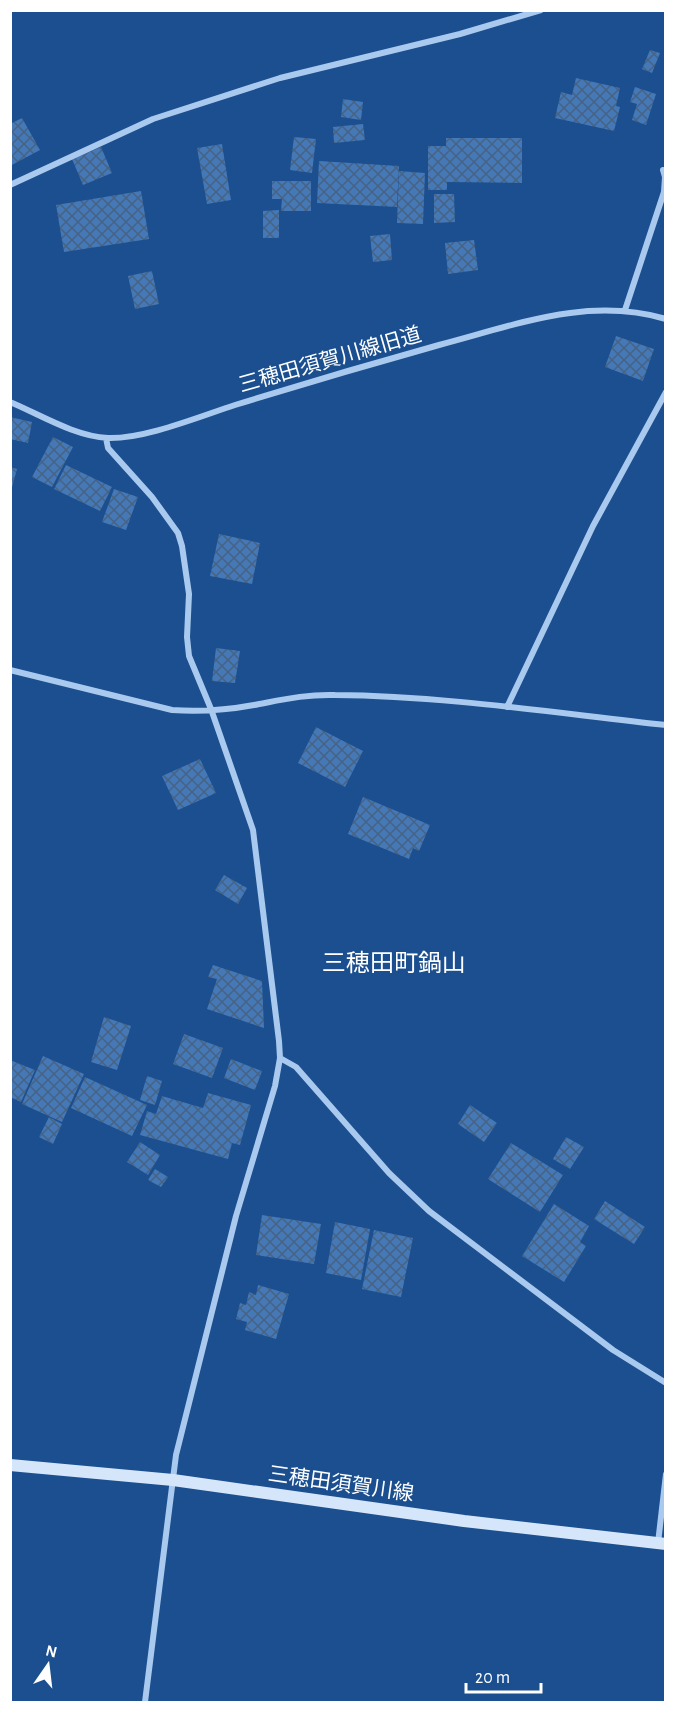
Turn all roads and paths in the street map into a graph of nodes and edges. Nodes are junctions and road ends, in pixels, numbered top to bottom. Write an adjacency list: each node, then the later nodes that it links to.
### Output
1 (541, 10): 3 (street)
2 (663, 170): 4 (street)
3 (10, 185)
4 (625, 310): 5 (street, 三穂田須賀川線旧道); 8 (street, 三穂田須賀川線旧道)
5 (666, 319)
6 (666, 392): 10 (street)
7 (10, 402): 8 (street, 三穂田須賀川線旧道)
8 (106, 438): 11 (street)
9 (10, 670): 11 (street)
10 (507, 707): 11 (street); 12 (street)
11 (211, 710): 13 (street)
12 (666, 725)
13 (280, 1058): 14 (street); 17 (street)
14 (666, 1383)
15 (10, 1465): 17 (main road, 三穂田須賀川線)
16 (666, 1474): 18 (street)
17 (174, 1480): 18 (main road, 三穂田須賀川線); 19 (street)
18 (662, 1543)
19 (145, 1702)

